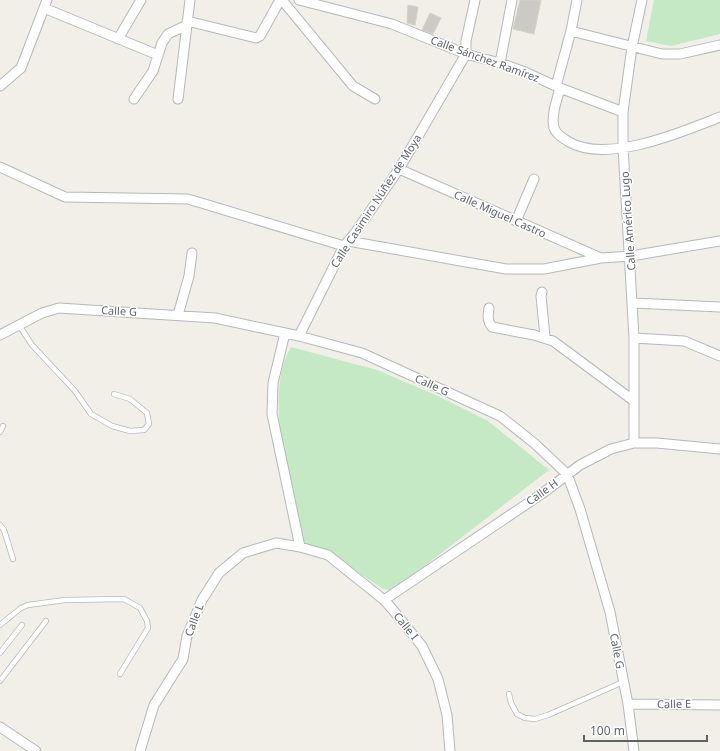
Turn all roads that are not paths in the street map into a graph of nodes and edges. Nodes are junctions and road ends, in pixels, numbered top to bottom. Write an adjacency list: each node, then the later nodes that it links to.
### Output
1 (141, 0): 12 (street)
2 (190, 0): 10 (street)
3 (281, 0): 10 (street); 22 (street)
4 (299, 0): 15 (street, Calle Sánchez Ramírez)
5 (475, 0): 15 (street, Calle Casimiro Núñez de Moya)
6 (512, 0): 17 (street)
7 (577, 0): 11 (street)
8 (642, 0): 14 (street, Calle Américo Lugo)
9 (46, 4): 12 (street); 18 (street)
10 (187, 23): 16 (street); 21 (street)
11 (571, 31): 14 (street); 19 (street)
12 (118, 39): 16 (street)
13 (720, 45): 14 (street)
14 (632, 47): 23 (street, Calle Américo Lugo)
15 (466, 54): 17 (street, Calle Sánchez Ramírez); 27 (street, Calle Casimiro Núñez de Moya)
16 (158, 55): 20 (street)
17 (500, 63): 19 (street, Calle Sánchez Ramírez)
18 (0, 86)
19 (558, 87): 23 (street, Calle Sánchez Ramírez); 25 (street)
20 (134, 99)
21 (178, 99)
22 (375, 99)
23 (623, 112): 25 (street, Calle Américo Lugo)
24 (720, 117): 25 (street)
25 (623, 147): 33 (street, Calle Américo Lugo)
26 (0, 167): 31 (street)
27 (399, 169): 29 (street, Calle Miguel Castro); 31 (street, Calle Casimiro Núñez de Moya)
28 (534, 179): 29 (street)
29 (516, 221): 34 (street, Calle Miguel Castro)
30 (720, 241): 33 (street)
31 (346, 243): 34 (street); 43 (street, Calle Casimiro Núñez de Moya)
32 (192, 252): 39 (street)
33 (631, 256): 34 (street); 36 (street, Calle Américo Lugo)
34 (601, 258)
35 (542, 292): 44 (street)
36 (633, 303): 37 (street); 45 (street, Calle Américo Lugo)
37 (720, 307)
38 (489, 308): 44 (street)
39 (178, 315): 40 (street, Calle G); 41 (street, Calle G)
40 (20, 325): 42 (street, Calle G); 47 (lane)
41 (285, 333): 43 (street, Calle G); 55 (street)
42 (0, 335)
43 (299, 336): 53 (street, Calle G)
44 (545, 337): 48 (street)
45 (634, 338): 46 (street); 48 (street, Calle Américo Lugo)
46 (720, 356)
47 (114, 394)
48 (634, 401): 51 (street, Calle Américo Lugo)
49 (3, 426): 50 (lane)
50 (0, 432)
51 (634, 443): 52 (street, Calle H); 53 (street, Calle H)
52 (720, 449)
53 (567, 474): 57 (street, Calle H); 64 (street, Calle G)
54 (0, 525): 56 (lane)
55 (300, 547): 57 (street, Calle I); 70 (street, Calle L)
56 (13, 559)
57 (384, 600): 71 (street, Calle I)
58 (46, 621): 63 (lane)
59 (0, 625): 62 (lane)
60 (22, 625): 61 (lane)
61 (0, 653)
62 (120, 674)
63 (0, 681)
64 (623, 682): 65 (lane); 66 (street, Calle G)
65 (509, 694)
66 (628, 704): 67 (street, Calle E); 72 (street, Calle G)
67 (720, 705)
68 (0, 727): 69 (street)
69 (36, 751)
70 (140, 751)
71 (450, 751)
72 (634, 751)

